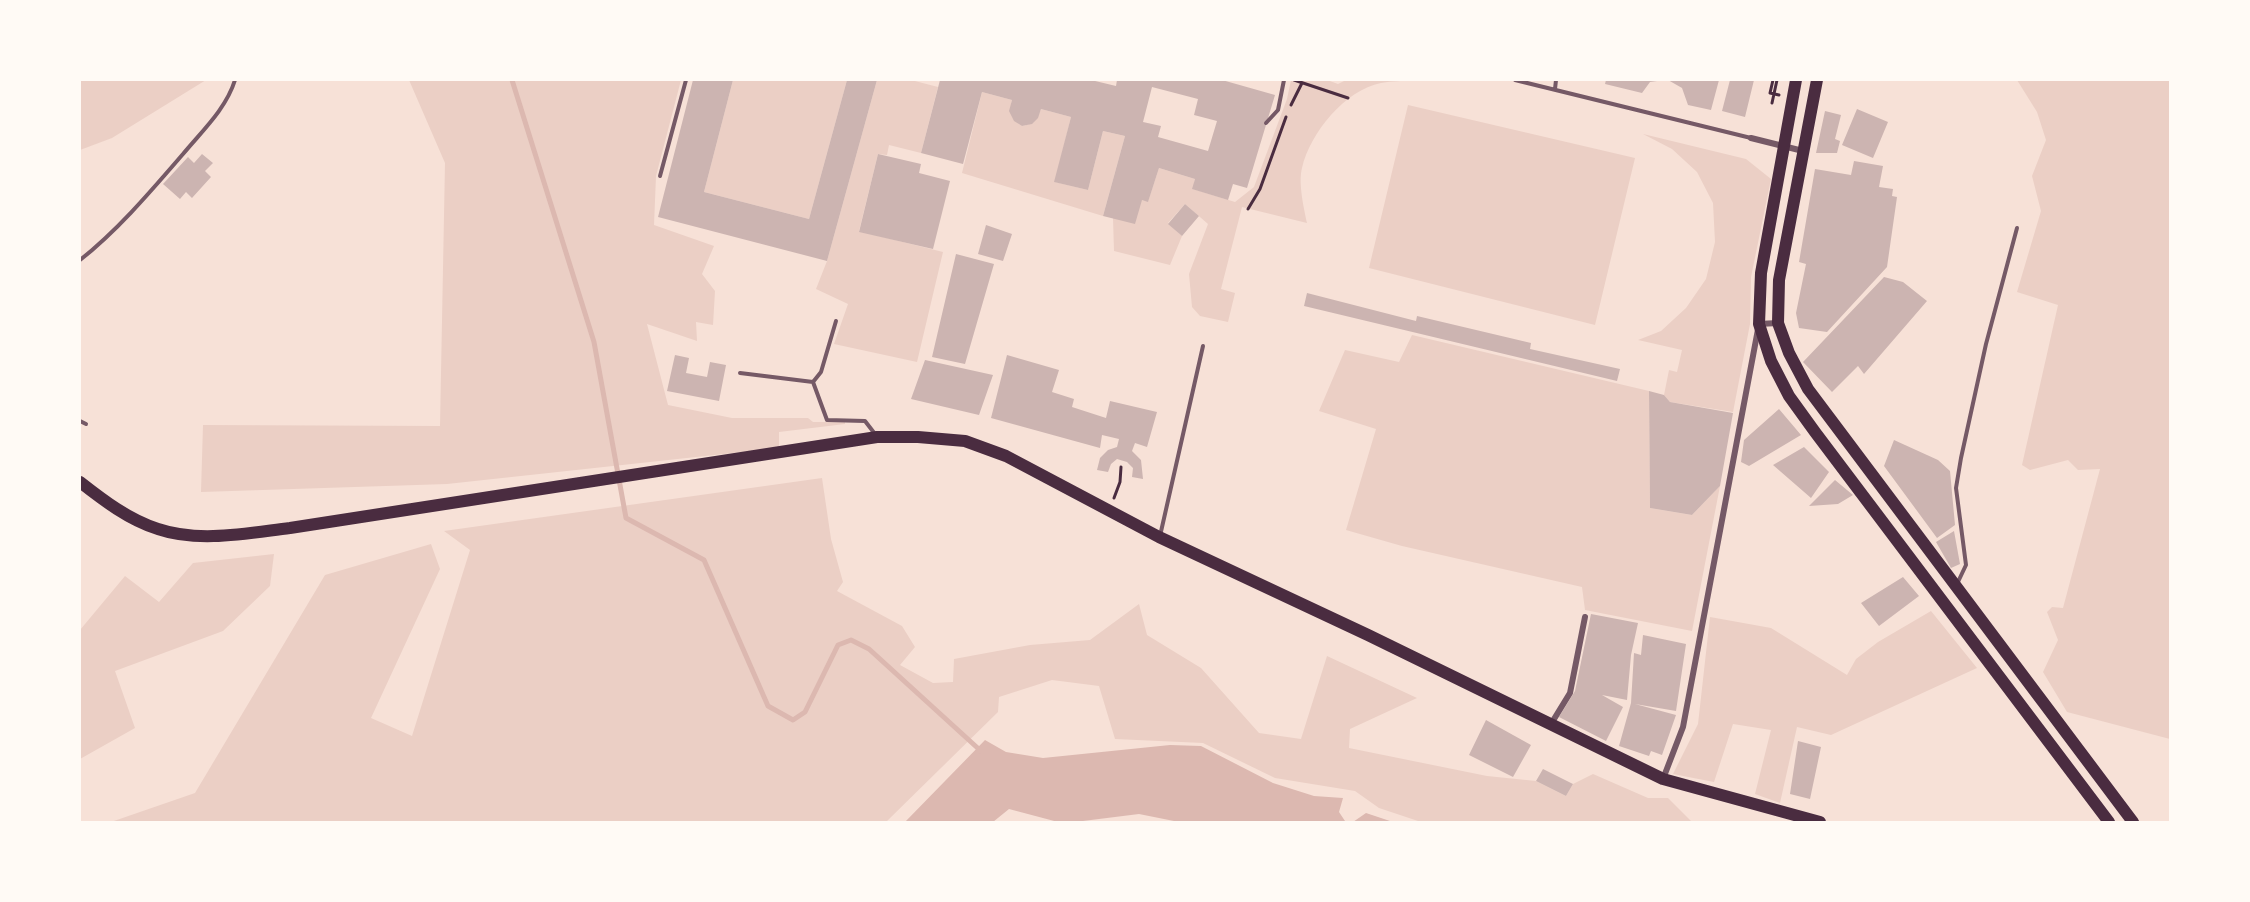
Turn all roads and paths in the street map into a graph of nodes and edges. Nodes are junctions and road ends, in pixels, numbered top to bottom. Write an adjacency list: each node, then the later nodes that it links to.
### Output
1 (235, 80): 22 (lane)
2 (686, 80): 19 (lane)
3 (1284, 80): 15 (lane)
4 (1294, 80): 10 (path)
5 (1515, 80): 11 (lane)
6 (1556, 80): 11 (lane)
7 (1775, 80): 12 (path); 14 (path)
8 (1796, 80): 17 (main road)
9 (1817, 80): 18 (main road)
10 (1302, 83): 13 (path); 20 (path)
11 (1555, 89): 16 (lane)
12 (1770, 93)
13 (1348, 98)
14 (1772, 103)
15 (1266, 123)
16 (1751, 138): 17 (street)
17 (1784, 147): 18 (street); 25 (main road)
18 (1803, 151): 24 (main road)
19 (660, 176)
20 (1248, 209)
21 (2017, 228): 36 (lane)
22 (80, 260)
23 (836, 321): 28 (lane)
24 (1778, 323): 25 (street); 36 (main road)
25 (1759, 324): 39 (street); 41 (main road)
26 (1203, 346): 35 (lane)
27 (740, 373): 28 (lane)
28 (813, 381): 31 (lane)
29 (80, 421): 30 (lane)
30 (86, 424)
31 (877, 437): 33 (main road); 34 (main road)
32 (1121, 467): 34 (path)
33 (80, 482)
34 (1108, 510): 35 (main road)
35 (1159, 537): 38 (main road)
36 (1956, 587): 42 (main road)
37 (1585, 617): 38 (street)
38 (1551, 724): 39 (main road)
39 (1663, 779): 40 (main road)
40 (1820, 822)
41 (2109, 822)
42 (2133, 822)

